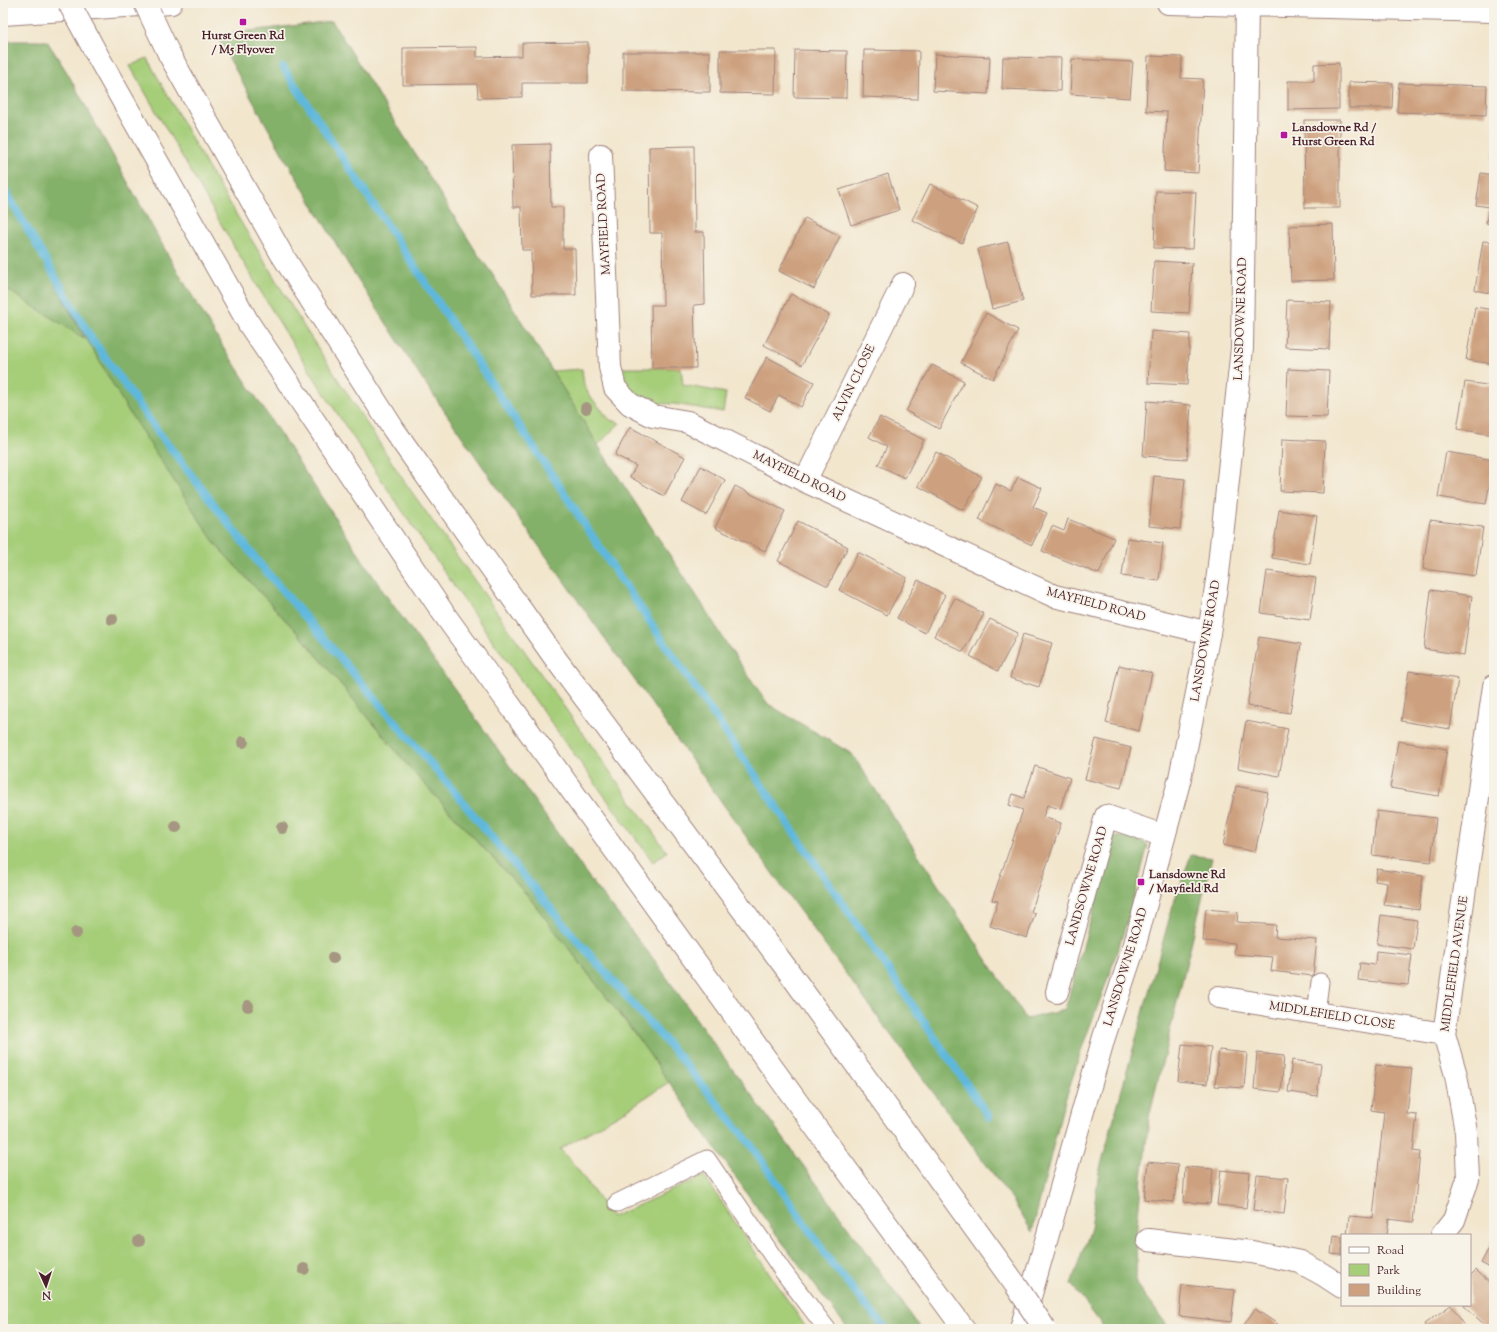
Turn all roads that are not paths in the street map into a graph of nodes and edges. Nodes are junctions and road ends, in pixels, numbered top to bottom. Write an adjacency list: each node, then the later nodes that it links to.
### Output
1 (70, 3): 24 (main road, bridge)
2 (145, 3): 26 (main road, bridge)
3 (171, 3): 7 (main road)
4 (1168, 3): 5 (main road)
5 (1247, 5): 6 (main road); 11 (main road, LANSDOWNE ROAD)
6 (1494, 11)
7 (3, 14)
8 (600, 155): 10 (main road, MAYFIELD ROAD)
9 (903, 284): 10 (main road, ALVIN CLOSE)
10 (805, 481): 11 (main road, MAYFIELD ROAD)
11 (1209, 633): 13 (main road, LANSDOWNE ROAD)
12 (1494, 686): 18 (main road, MIDDLEFIELD AVENUE)
13 (1164, 836): 15 (main road, LANDSOWNE ROAD); 25 (main road, LANSDOWNE ROAD)
14 (1320, 982): 17 (lane)
15 (1057, 992)
16 (1219, 997): 17 (main road, MIDDLEFIELD CLOSE)
17 (1316, 1013): 18 (main road, MIDDLEFIELD CLOSE)
18 (1444, 1034): 20 (main road, MIDDLEFIELD AVENUE)
19 (617, 1203): 23 (lane)
20 (1443, 1234)
21 (1148, 1240): 22 (main road)
22 (1341, 1286)
23 (826, 1329)
24 (964, 1329)
25 (1021, 1329)
26 (1045, 1329)

